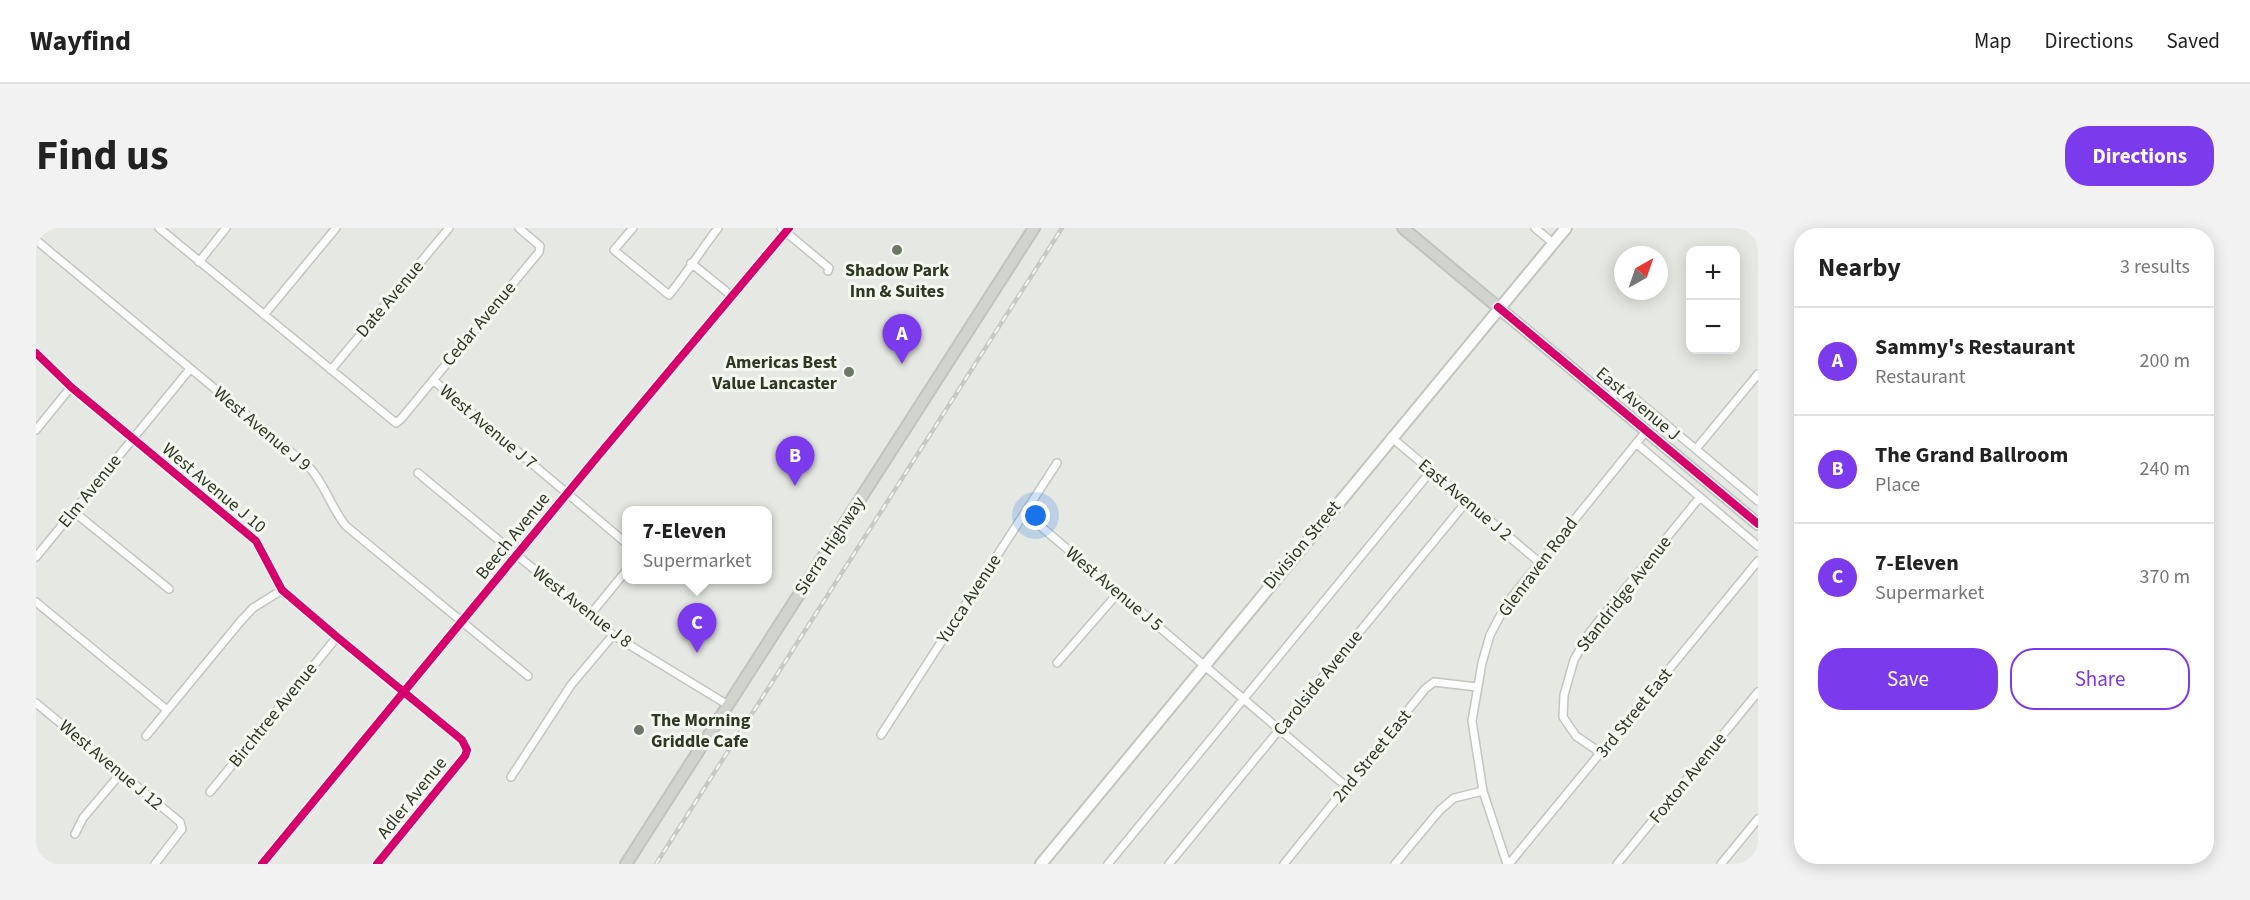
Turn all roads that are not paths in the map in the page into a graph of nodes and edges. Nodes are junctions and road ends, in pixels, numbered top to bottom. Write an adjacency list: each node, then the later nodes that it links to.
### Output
1 (159, 228): 15 (street)
2 (226, 228): 15 (street)
3 (336, 228): 20 (street)
4 (449, 228): 23 (street, Date Avenue)
5 (519, 228): 25 (street, Cedar Avenue)
6 (633, 228): 16 (street)
7 (718, 228): 16 (street)
8 (1034, 228): 67 (main road, Sierra Highway)
9 (1403, 228): 19 (main road, East Avenue J)
10 (1535, 228): 14 (street)
11 (1566, 228): 14 (main road, Division Street)
12 (785, 229): 17 (street); 18 (street, Beech Avenue)
13 (36, 240): 22 (street, West Avenue J 9)
14 (1553, 243): 19 (main road, Division Street)
15 (199, 262): 20 (street)
16 (691, 263): 18 (street)
17 (828, 272)
18 (732, 296): 37 (street, Beech Avenue)
19 (1498, 307): 27 (main road, East Avenue J); 30 (main road, Division Street)
20 (264, 315): 23 (street)
21 (36, 353): 26 (street, West Avenue J 10)
22 (190, 369): 31 (street, Elm Avenue); 56 (street, West Avenue J 9)
23 (331, 370): 25 (street, Cedar Avenue)
24 (1758, 374): 33 (street)
25 (433, 380): 37 (street, West Avenue J 7)
26 (71, 387): 28 (street); 31 (street, West Avenue J 10)
27 (1607, 397): 29 (main road, East Avenue J); 33 (street)
28 (36, 430)
29 (1647, 430): 32 (street, Glenraven Road); 43 (main road, East Avenue J)
30 (1391, 437): 35 (street, East Avenue J 2); 60 (main road, Division Street)
31 (133, 439): 41 (street, Elm Avenue); 52 (street, West Avenue J 10)
32 (1636, 444): 38 (street, East Avenue J); 49 (street, Glenraven Road)
33 (1696, 449): 39 (street)
34 (1057, 462): 42 (street, Yucca Avenue)
35 (1431, 471): 40 (street, East Avenue J 2); 65 (street)
36 (418, 474): 46 (street, West Avenue J 8)
37 (567, 494): 44 (street, West Avenue J 7); 46 (street, Beech Avenue)
38 (1700, 497): 45 (street, East Avenue J); 73 (street, Standridge Avenue)
39 (1758, 500)
40 (1467, 501): 49 (street, East Avenue J 2); 69 (street, Carolside Avenue)
41 (73, 511): 47 (street, Elm Avenue); 51 (street)
42 (1025, 513): 53 (street, West Avenue J 5); 70 (street, Yucca Avenue)
43 (1758, 524)
44 (622, 539)
45 (1758, 546)
46 (517, 555): 55 (street, West Avenue J 8); 56 (street, Beech Avenue)
47 (36, 557)
48 (1758, 561): 73 (street, 3rd Street East)
49 (1539, 562): 62 (street, Glenraven Road)
50 (622, 577): 55 (street)
51 (169, 589)
52 (282, 590): 58 (street, West Avenue J 10); 68 (street)
53 (1118, 593): 59 (street); 60 (street, West Avenue J 5)
54 (36, 602): 68 (street)
55 (590, 615): 57 (street, West Avenue J 8)
56 (462, 622): 61 (street, West Avenue J 9); 64 (street, Beech Avenue)
57 (613, 635): 67 (street, West Avenue J 8); 75 (street)
58 (337, 638): 64 (street, West Avenue J 10); 78 (street, Birchtree Avenue)
59 (1057, 663)
60 (1204, 664): 65 (street, West Avenue J 5); 85 (main road, Division Street)
61 (528, 676)
62 (1477, 687): 76 (street, 2nd Street East); 77 (street, Glenraven Road)
63 (1758, 692): 91 (street, Foxton Avenue)
64 (404, 693): 72 (street, West Avenue J 10); 82 (street, Beech Avenue)
65 (1244, 699): 69 (street, West Avenue J 5); 86 (street)
66 (36, 703): 74 (street, West Avenue J 12)
67 (728, 705): 84 (main road, Sierra Highway)
68 (167, 710): 71 (street)
69 (1281, 729): 76 (street, West Avenue J 5); 87 (street, Carolside Avenue)
70 (881, 735)
71 (146, 736)
72 (467, 750): 83 (street, Adler Avenue)
73 (1601, 753): 90 (street, 3rd Street East)
74 (121, 773): 80 (street); 81 (street, West Avenue J 12)
75 (512, 777)
76 (1347, 787): 88 (street, 2nd Street East)
77 (1483, 791): 89 (street); 90 (street, Glenraven Road)
78 (210, 792)
79 (1758, 819): 92 (street)
80 (75, 834)
81 (155, 864)
82 (262, 864)
83 (377, 864)
84 (626, 864)
85 (1041, 864)
86 (1108, 864)
87 (1169, 864)
88 (1284, 864)
89 (1395, 864)
90 (1508, 864)
91 (1617, 864)
92 (1722, 864)

